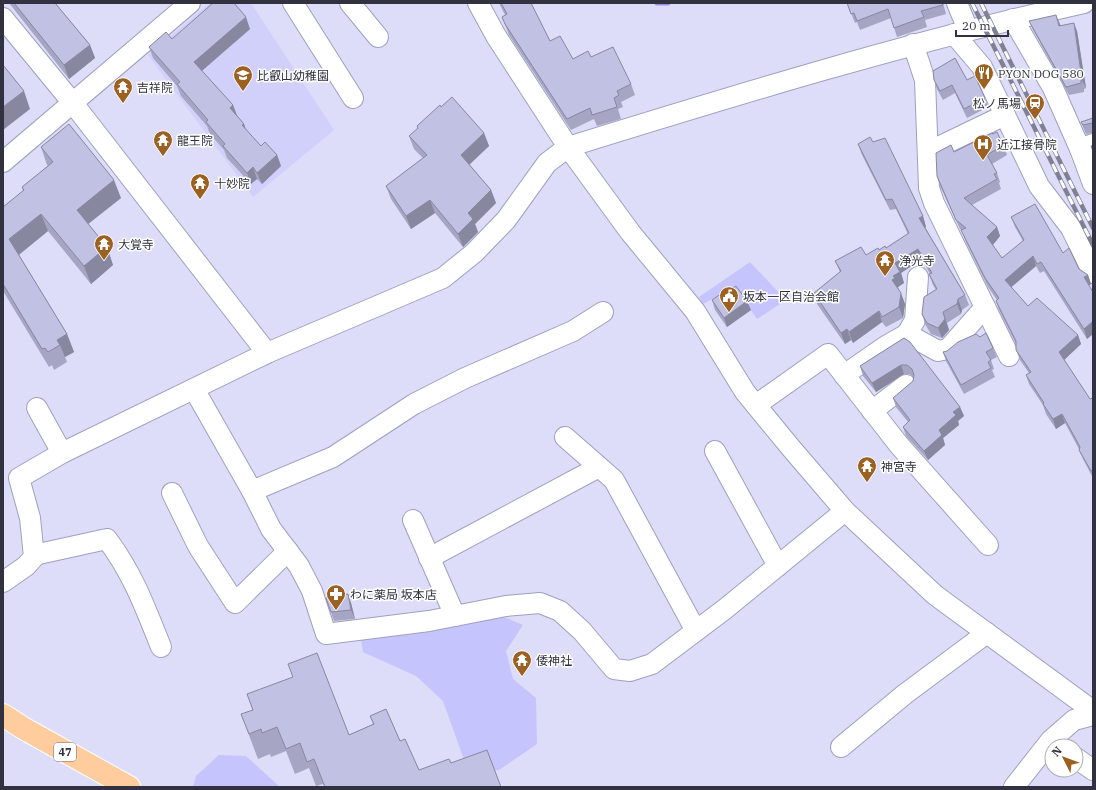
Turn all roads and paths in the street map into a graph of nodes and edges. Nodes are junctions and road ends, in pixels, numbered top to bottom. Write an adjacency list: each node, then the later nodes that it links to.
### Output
1 (190, 3): 13 (street)
2 (293, 3): 12 (street)
3 (350, 3): 10 (street)
4 (478, 3): 15 (street)
5 (957, 3): 9 (street)
6 (1084, 3): 8 (street)
7 (3, 18): 13 (street)
8 (1013, 19): 9 (street); 16 (street)
9 (961, 32): 11 (street); 14 (street)
10 (378, 37)
11 (913, 44): 15 (street); 17 (street)
12 (353, 98)
13 (72, 102): 18 (street); 25 (street)
14 (1005, 115): 17 (street); 20 (street)
15 (568, 147): 25 (street); 30 (street)
16 (1086, 147): 19 (street)
17 (928, 152): 22 (street)
18 (3, 162)
19 (1093, 184)
20 (1093, 273)
21 (918, 277): 24 (street)
22 (985, 307): 24 (street); 26 (street)
23 (603, 312): 37 (street)
24 (907, 334): 27 (street)
25 (268, 353): 29 (street)
26 (1009, 356)
27 (844, 375): 30 (street); 32 (street)
28 (906, 386): 32 (street)
29 (194, 389): 35 (street); 37 (street)
30 (756, 405): 39 (street)
31 (37, 408): 35 (street)
32 (872, 411): 41 (street)
33 (564, 437): 36 (street)
34 (715, 451): 45 (street)
35 (62, 453): 43 (street)
36 (599, 467): 44 (street); 48 (street)
37 (252, 491): 42 (street)
38 (172, 493): 42 (street)
39 (845, 511): 45 (street); 49 (street)
40 (413, 520): 44 (street)
41 (988, 545)
42 (288, 551): 47 (street)
43 (34, 555): 46 (street); 50 (street)
44 (429, 558): 47 (street)
45 (778, 566): 48 (street)
46 (3, 582)
47 (455, 616): 48 (street)
48 (696, 631)
49 (987, 633): 51 (street); 55 (street)
50 (161, 647)
51 (1093, 711)
52 (3, 715): 59 (main road, 47)
53 (1093, 715): 54 (street)
54 (1060, 738)
55 (841, 747)
56 (1044, 756): 60 (street)
57 (1084, 764): 58 (street)
58 (1093, 770)
59 (129, 787)
60 (1014, 787)

